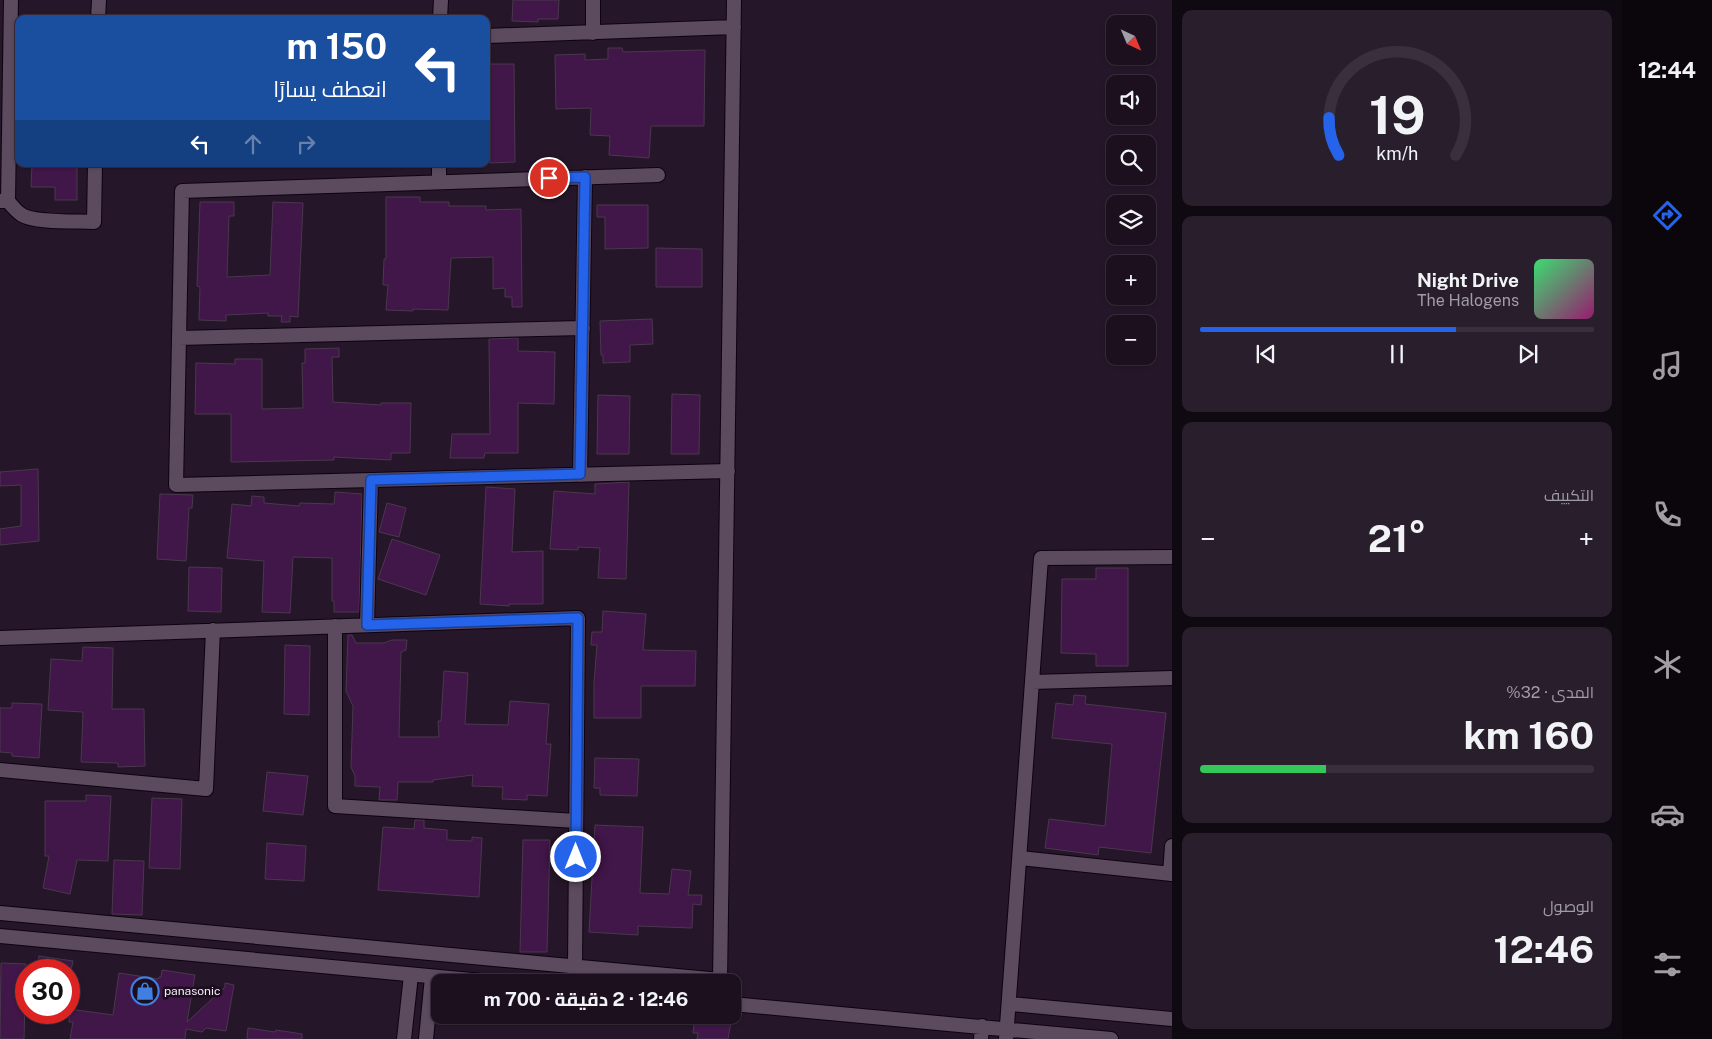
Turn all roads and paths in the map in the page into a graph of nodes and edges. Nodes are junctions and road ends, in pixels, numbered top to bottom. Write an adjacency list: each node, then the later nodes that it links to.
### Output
1 (12, 0): 11 (street)
2 (99, 0): 6 (street)
3 (441, 0): 7 (street)
4 (593, 0): 9 (street)
5 (734, 0): 8 (street)
6 (98, 15)
7 (440, 15)
8 (734, 27): 9 (street); 20 (street)
9 (593, 33): 10 (street)
10 (490, 36)
11 (5, 53): 17 (street)
12 (95, 167): 17 (street)
13 (439, 167): 16 (street)
14 (658, 175): 15 (street)
15 (585, 177): 16 (street); 18 (street)
16 (439, 182): 19 (street)
17 (4, 201)
18 (583, 328): 19 (street); 21 (street)
19 (179, 338): 22 (street)
20 (728, 471): 21 (street); 39 (street)
21 (580, 474): 22 (street)
22 (371, 480): 24 (street)
23 (1172, 557): 29 (street)
24 (367, 625): 25 (street); 31 (street)
25 (335, 626): 26 (street); 31 (street)
26 (213, 630): 27 (street); 30 (street)
27 (0, 638)
28 (1172, 678): 29 (street)
29 (1032, 682): 33 (street)
30 (0, 770)
31 (576, 821): 37 (street)
32 (1172, 846): 34 (street)
33 (1020, 858): 34 (street); 43 (street)
34 (1171, 874)
35 (0, 913): 37 (street)
36 (0, 936): 40 (street)
37 (575, 966): 38 (street)
38 (652, 974)
39 (720, 974)
40 (411, 975): 41 (street); 48 (street)
41 (431, 977)
42 (431, 987): 49 (street)
43 (1010, 1004): 45 (street); 47 (street)
44 (741, 1005): 46 (street)
45 (1172, 1019)
46 (982, 1033): 47 (street)
47 (1007, 1034): 50 (street)
48 (404, 1039)
49 (426, 1039)
50 (1111, 1039)

